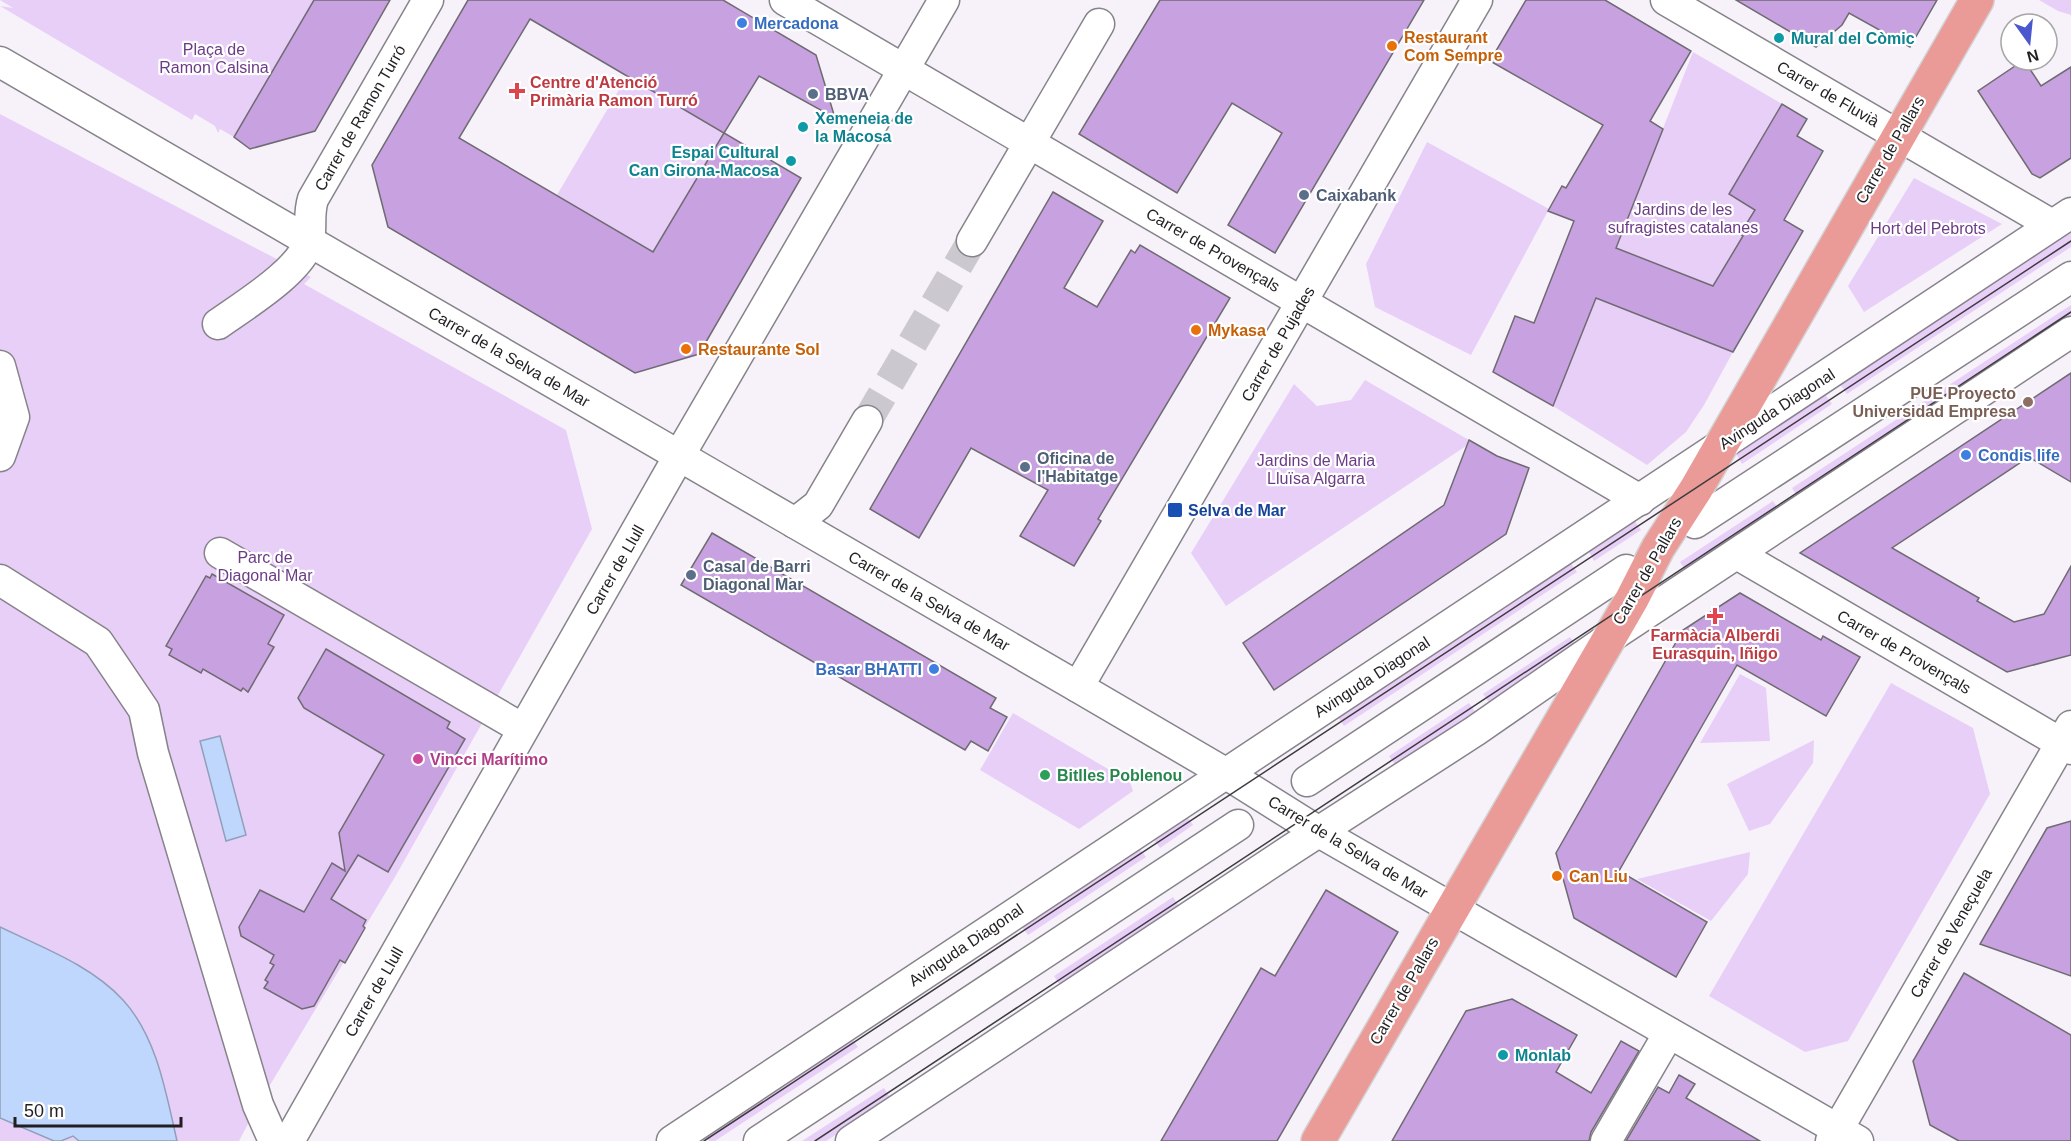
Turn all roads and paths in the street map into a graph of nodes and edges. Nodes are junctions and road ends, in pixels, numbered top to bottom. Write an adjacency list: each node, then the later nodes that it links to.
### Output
1 (428, 0): 14 (street, Carrer de Ramon Turró)
2 (785, 0): 9 (street, Carrer de Provençals)
3 (944, 0): 9 (street, Carrer de Llull)
4 (1477, 0): 16 (street, Carrer de Pujades)
5 (1666, 0): 10 (street, Carrer de Fluvià)
6 (1977, 0): 10 (main road, Carrer de Pallars)
7 (1099, 24): 11 (street)
8 (0, 62): 14 (street, Carrer de la Selva de Mar)
9 (904, 70): 11 (street, Carrer de Provençals); 23 (street, Carrer de Llull)
10 (1898, 135): 12 (street, Carrer de Fluvià); 21 (main road, Carrer de Pallars)
11 (1029, 143): 13 (street); 16 (street, Carrer de Provençals)
12 (2062, 219): 21 (street, Avinguda Diagonal)
13 (972, 241)
14 (309, 242): 17 (street); 23 (street, Carrer de la Selva de Mar)
15 (2071, 277): 26 (street)
16 (1302, 302): 24 (street, Carrer de Provençals); 32 (street, Carrer de Pujades)
17 (218, 324)
18 (2071, 332): 28 (street)
19 (0, 366): 22 (street)
20 (867, 421): 25 (street)
21 (1721, 446): 24 (street, Avinguda Diagonal); 31 (main road, Carrer de Pallars)
22 (0, 456)
23 (680, 456): 25 (street, Carrer de la Selva de Mar); 33 (street, Carrer de Llull)
24 (1640, 500): 35 (street, Avinguda Diagonal)
25 (795, 523): 32 (street, Carrer de la Selva de Mar)
26 (1695, 523)
27 (220, 553): 33 (street)
28 (1737, 554): 31 (street); 34 (street, Carrer de Provençals)
29 (1626, 570): 36 (street)
30 (0, 580): 42 (street)
31 (1609, 638): 38 (street); 39 (main road, Carrer de Pallars)
32 (1078, 687): 35 (street, Carrer de la Selva de Mar)
33 (524, 729): 43 (street, Carrer de Llull)
34 (2068, 739): 41 (street, Carrer de Veneçuela)
35 (1225, 773): 38 (street, Carrer de la Selva de Mar); 44 (street, Avinguda Diagonal)
36 (1307, 781)
37 (1238, 825): 45 (street)
38 (1319, 832): 39 (street, Carrer de la Selva de Mar); 46 (street)
39 (1452, 910): 40 (street, Carrer de la Selva de Mar); 47 (main road, Carrer de Pallars)
40 (1669, 1033): 41 (street, Carrer de la Selva de Mar); 48 (street)
41 (1842, 1137)
42 (274, 1141)
43 (289, 1141)
44 (672, 1141)
45 (759, 1141)
46 (851, 1141)
47 (1318, 1141)
48 (1606, 1141)

